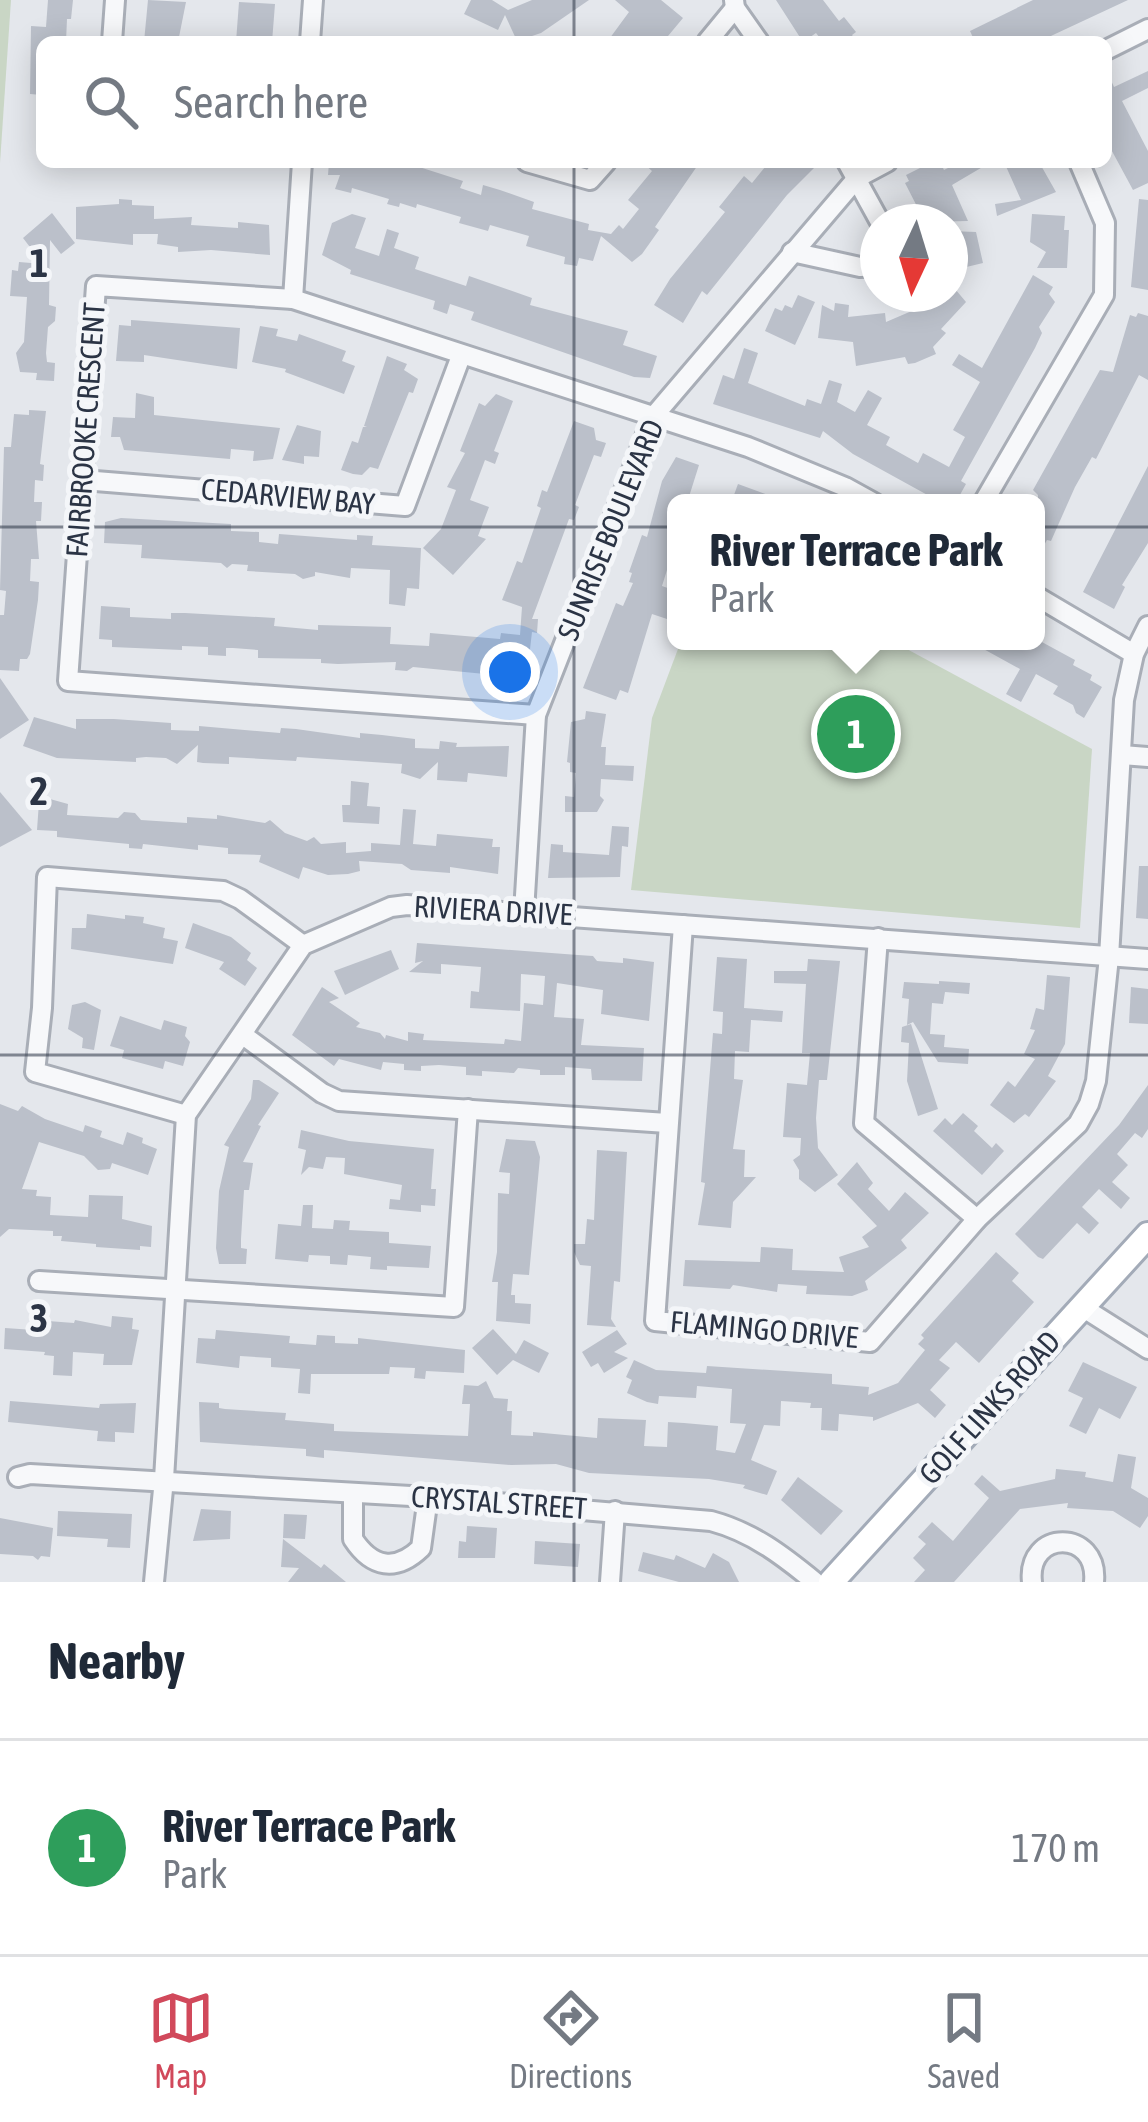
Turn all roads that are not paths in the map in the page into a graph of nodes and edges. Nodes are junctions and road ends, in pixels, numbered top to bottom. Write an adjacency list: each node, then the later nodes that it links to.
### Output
1 (115, 0): 5 (street)
2 (313, 0): 6 (street)
3 (734, 4): 7 (street); 8 (street)
4 (1148, 28): 9 (street)
5 (112, 36)
6 (310, 36)
7 (710, 36)
8 (754, 36)
9 (1112, 47)
10 (302, 168): 18 (street)
11 (548, 168): 12 (street)
12 (601, 168)
13 (1082, 168): 23 (street)
14 (852, 170): 15 (street); 16 (street, SUNRISE BOULEVARD)
15 (870, 204)
16 (792, 252): 17 (street); 20 (street, SUNRISE BOULEVARD)
17 (860, 266)
18 (293, 298): 19 (street, FAIRBROOKE CRESCENT); 21 (street, FAIRBROOKE CRESCENT)
19 (461, 356): 20 (street, FAIRBROOKE CRESCENT); 21 (street, CEDARVIEW BAY)
20 (653, 417): 22 (street, FAIRBROOKE CRESCENT); 27 (street, SUNRISE BOULEVARD)
21 (83, 480): 27 (street, FAIRBROOKE CRESCENT)
22 (858, 494)
23 (988, 494)
24 (1045, 601): 26 (street)
25 (1148, 626): 26 (street, FLAMINGO DRIVE)
26 (1134, 654): 28 (street, FLAMINGO DRIVE)
27 (536, 715): 30 (street, SUNRISE BOULEVARD)
28 (1122, 755): 29 (street); 34 (street, FLAMINGO DRIVE)
29 (1148, 757)
30 (524, 912): 31 (street, RIVIERA DRIVE); 33 (street, RIVIERA DRIVE)
31 (683, 925): 32 (street, RIVIERA DRIVE); 39 (street, FLAMINGO DRIVE)
32 (878, 938): 34 (street, RIVIERA DRIVE); 40 (street)
33 (303, 945): 36 (street); 38 (street)
34 (1109, 957): 35 (street, RIVIERA DRIVE); 40 (street, FLAMINGO DRIVE)
35 (1148, 959)
36 (243, 1035): 37 (street); 38 (street)
37 (468, 1109): 39 (street); 43 (street)
38 (186, 1115): 43 (street)
39 (667, 1124): 40 (street, FLAMINGO DRIVE)
40 (977, 1219)
41 (1148, 1235): 44 (main road, GOLF LINKS ROAD)
42 (39, 1281): 43 (street)
43 (174, 1289): 47 (street)
44 (1082, 1307): 45 (street); 55 (main road, GOLF LINKS ROAD)
45 (1148, 1349)
46 (18, 1477): 47 (street, CRYSTAL STREET)
47 (164, 1479): 48 (street, CRYSTAL STREET); 52 (street)
48 (352, 1493): 49 (street, CRYSTAL STREET); 49 (street)
49 (428, 1498): 50 (street, CRYSTAL STREET)
50 (615, 1511): 53 (street); 54 (street, CRYSTAL STREET)
51 (1025, 1580): 56 (street)
52 (154, 1582)
53 (610, 1582)
54 (815, 1582)
55 (831, 1582)
56 (1094, 1582)

